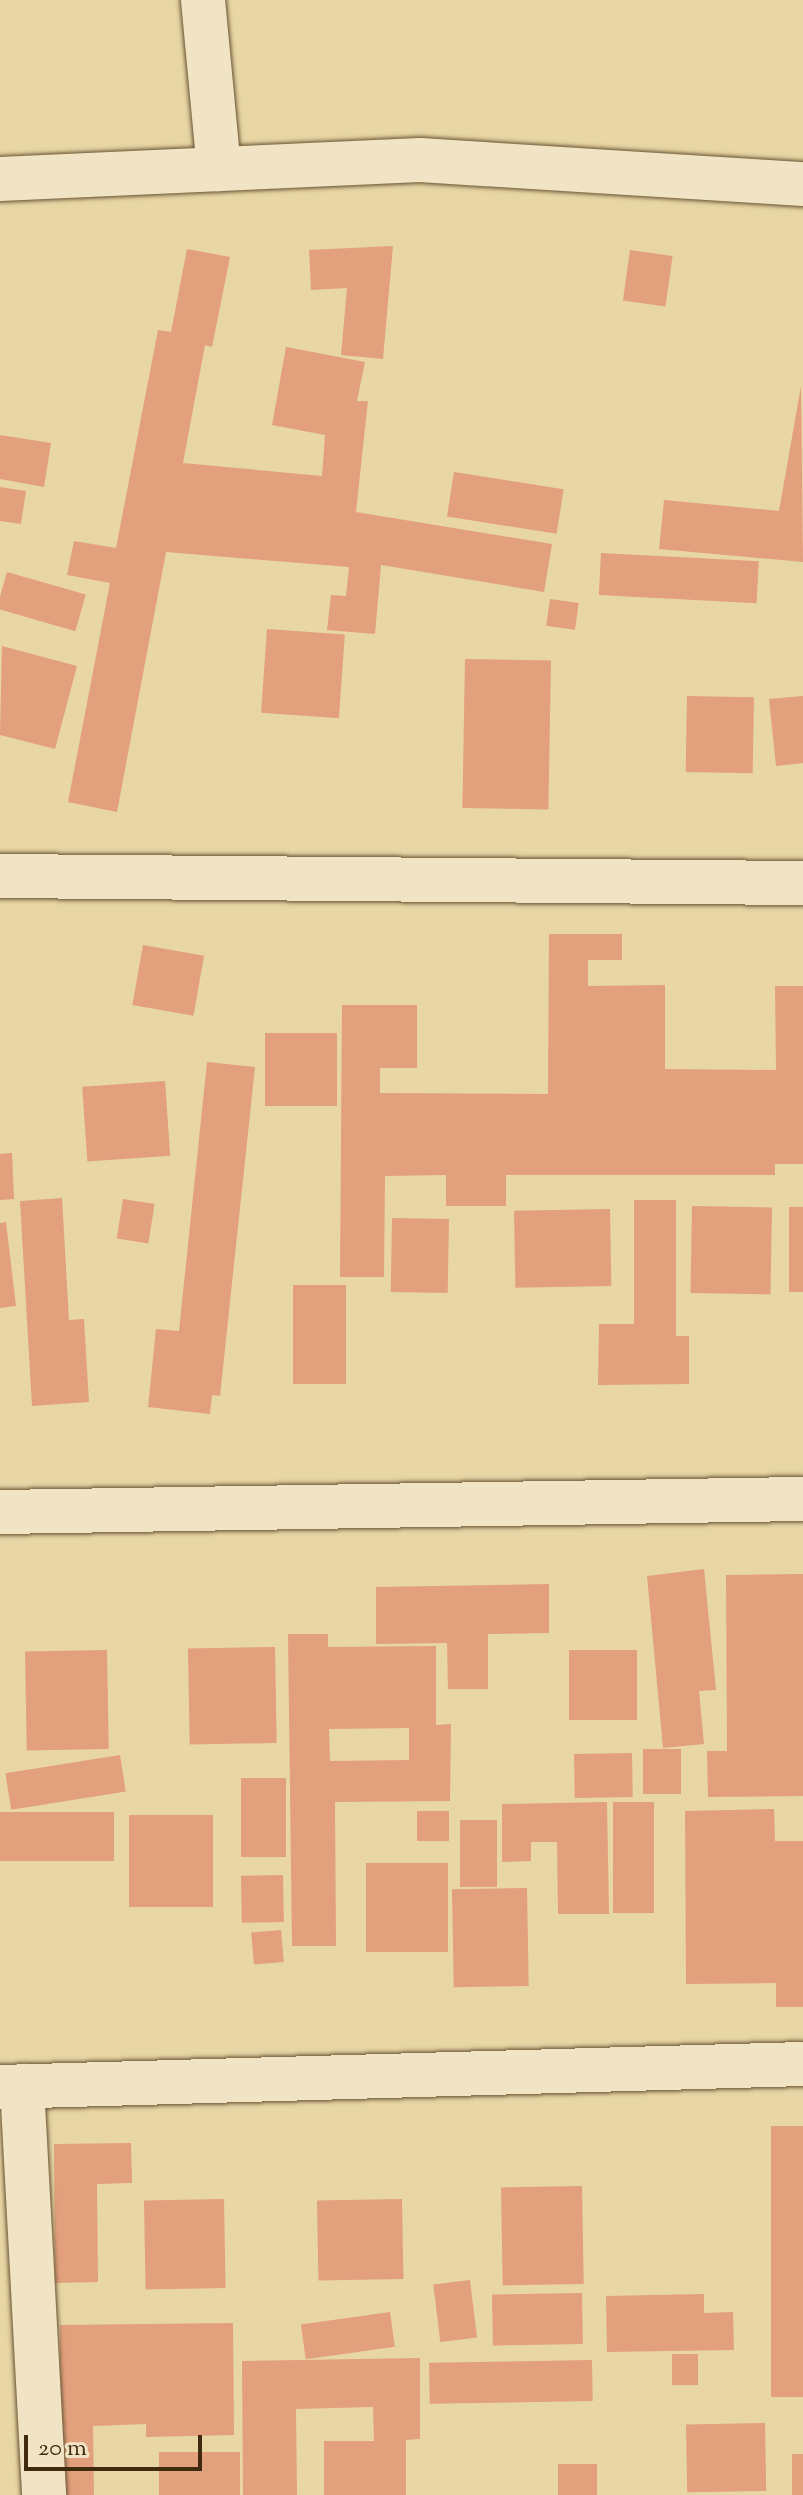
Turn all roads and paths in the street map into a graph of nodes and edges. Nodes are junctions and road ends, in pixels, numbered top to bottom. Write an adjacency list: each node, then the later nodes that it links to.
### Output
1 (203, 0): 2 (street)
2 (219, 169): 3 (street); 4 (street)
3 (0, 179)
4 (803, 184)
5 (0, 876): 6 (street)
6 (803, 883)
7 (803, 1499): 8 (street)
8 (0, 1512)
9 (803, 2064): 10 (street)
10 (11, 2087): 11 (street)
11 (44, 2495)

